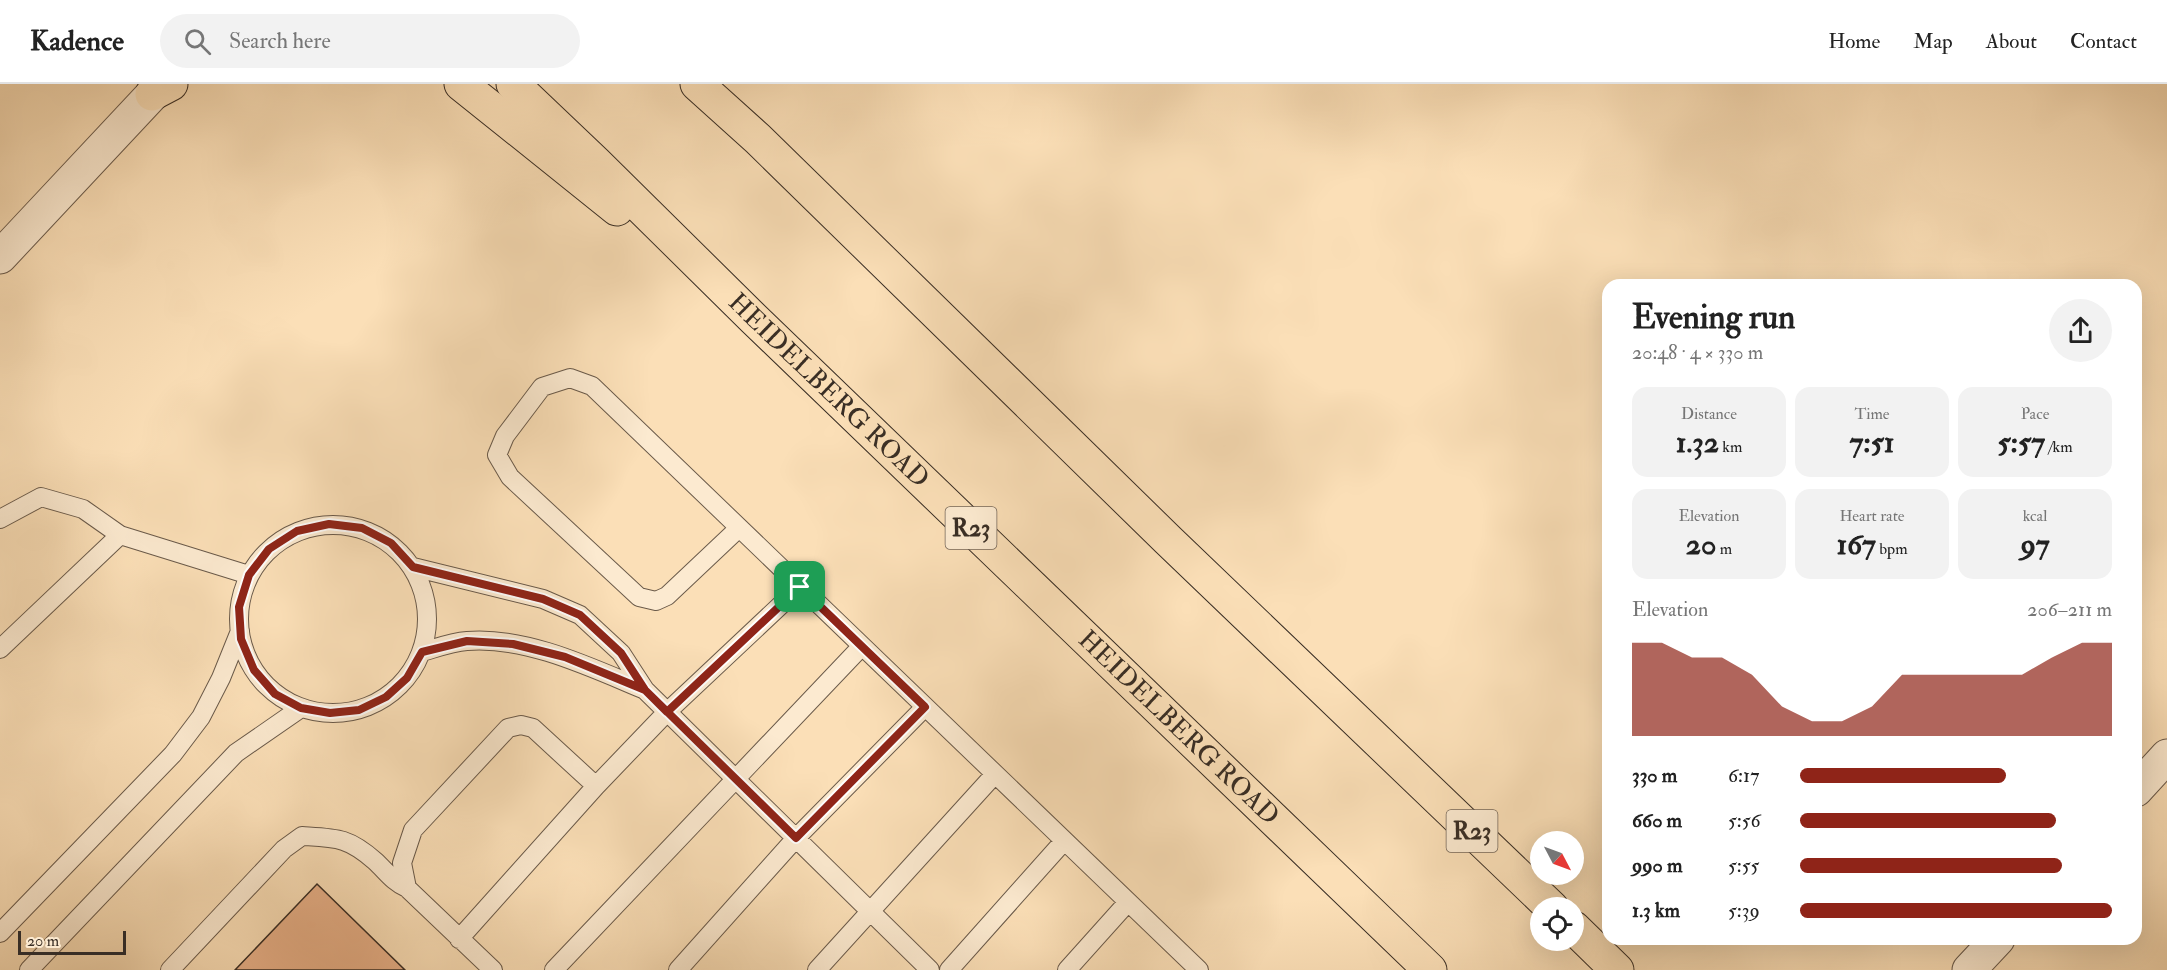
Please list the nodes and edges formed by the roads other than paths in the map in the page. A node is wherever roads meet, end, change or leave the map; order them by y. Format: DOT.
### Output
graph roads {
  1 [pos="461,84"];
  2 [pos="513,84"];
  3 [pos="697,84"];
  4 [pos="161,88"];
  5 [pos="0,257"];
  6 [pos="754,319"];
  7 [pos="0,519"];
  8 [pos="739,528"];
  9 [pos="120,535"];
  10 [pos="413,567"];
  11 [pos="249,575"];
  12 [pos="800,587"];
  13 [pos="240,631"];
  14 [pos="862,646"];
  15 [pos="0,649"];
  16 [pos="422,652"];
  17 [pos="645,690"];
  18 [pos="925,707"];
  19 [pos="301,708"];
  20 [pos="667,712"];
  21 [pos="2167,756"];
  22 [pos="995,774"];
  23 [pos="736,779"];
  24 [pos="2142,783"];
  25 [pos="596,786"];
  26 [pos="796,838"];
  27 [pos="1064,841"];
  28 [pos="406,888"];
  29 [pos="1541,897"];
  30 [pos="1128,902"];
  31 [pos="870,911"];
  32 [pos="0,933"];
  33 [pos="1584,938"];
  34 [pos="459,939"];
  35 [pos="1992,945"];
  36 [pos="29,970"];
  37 [pos="170,970"];
  38 [pos="493,970"];
  39 [pos="554,970"];
  40 [pos="678,970"];
  41 [pos="817,970"];
  42 [pos="930,970"];
  43 [pos="949,970"];
  44 [pos="1067,970"];
  45 [pos="1199,970"];
  46 [pos="1430,970"];
  47 [pos="1617,970"];
  48 [pos="1969,970"];
  1 -- 6 [label="main road"];
  2 -- 6 [label="main road, HEIDELBERG ROAD / R23"];
  3 -- 29 [label="main road, R23"];
  4 -- 5 [label="street"];
  6 -- 46 [label="main road, HEIDELBERG ROAD / R23"];
  7 -- 9 [label="lane"];
  8 -- 8 [label="lane"];
  8 -- 12 [label="lane"];
  9 -- 11 [label="lane"];
  9 -- 15 [label="lane"];
  10 -- 11 [label="lane"];
  10 -- 16 [label="lane"];
  10 -- 17 [label="lane"];
  11 -- 13 [label="lane"];
  12 -- 14 [label="lane"];
  12 -- 20 [label="lane"];
  13 -- 19 [label="lane"];
  13 -- 32 [label="lane"];
  14 -- 18 [label="lane"];
  14 -- 23 [label="lane"];
  16 -- 17 [label="lane"];
  16 -- 19 [label="lane"];
  17 -- 20 [label="lane"];
  18 -- 22 [label="lane"];
  18 -- 26 [label="lane"];
  19 -- 36 [label="lane"];
  20 -- 23 [label="lane"];
  20 -- 25 [label="lane"];
  21 -- 24 [label="street"];
  22 -- 27 [label="lane"];
  22 -- 31 [label="lane"];
  23 -- 26 [label="lane"];
  23 -- 39 [label="lane"];
  25 -- 28 [label="lane"];
  25 -- 34 [label="lane"];
  26 -- 31 [label="lane"];
  26 -- 40 [label="lane"];
  27 -- 30 [label="lane"];
  27 -- 43 [label="lane"];
  28 -- 34 [label="lane"];
  28 -- 37 [label="lane"];
  30 -- 44 [label="lane"];
  30 -- 45 [label="lane"];
  31 -- 41 [label="lane"];
  31 -- 42 [label="lane"];
  33 -- 47 [label="main road"];
  34 -- 38 [label="lane"];
  35 -- 48 [label="street"];
}
